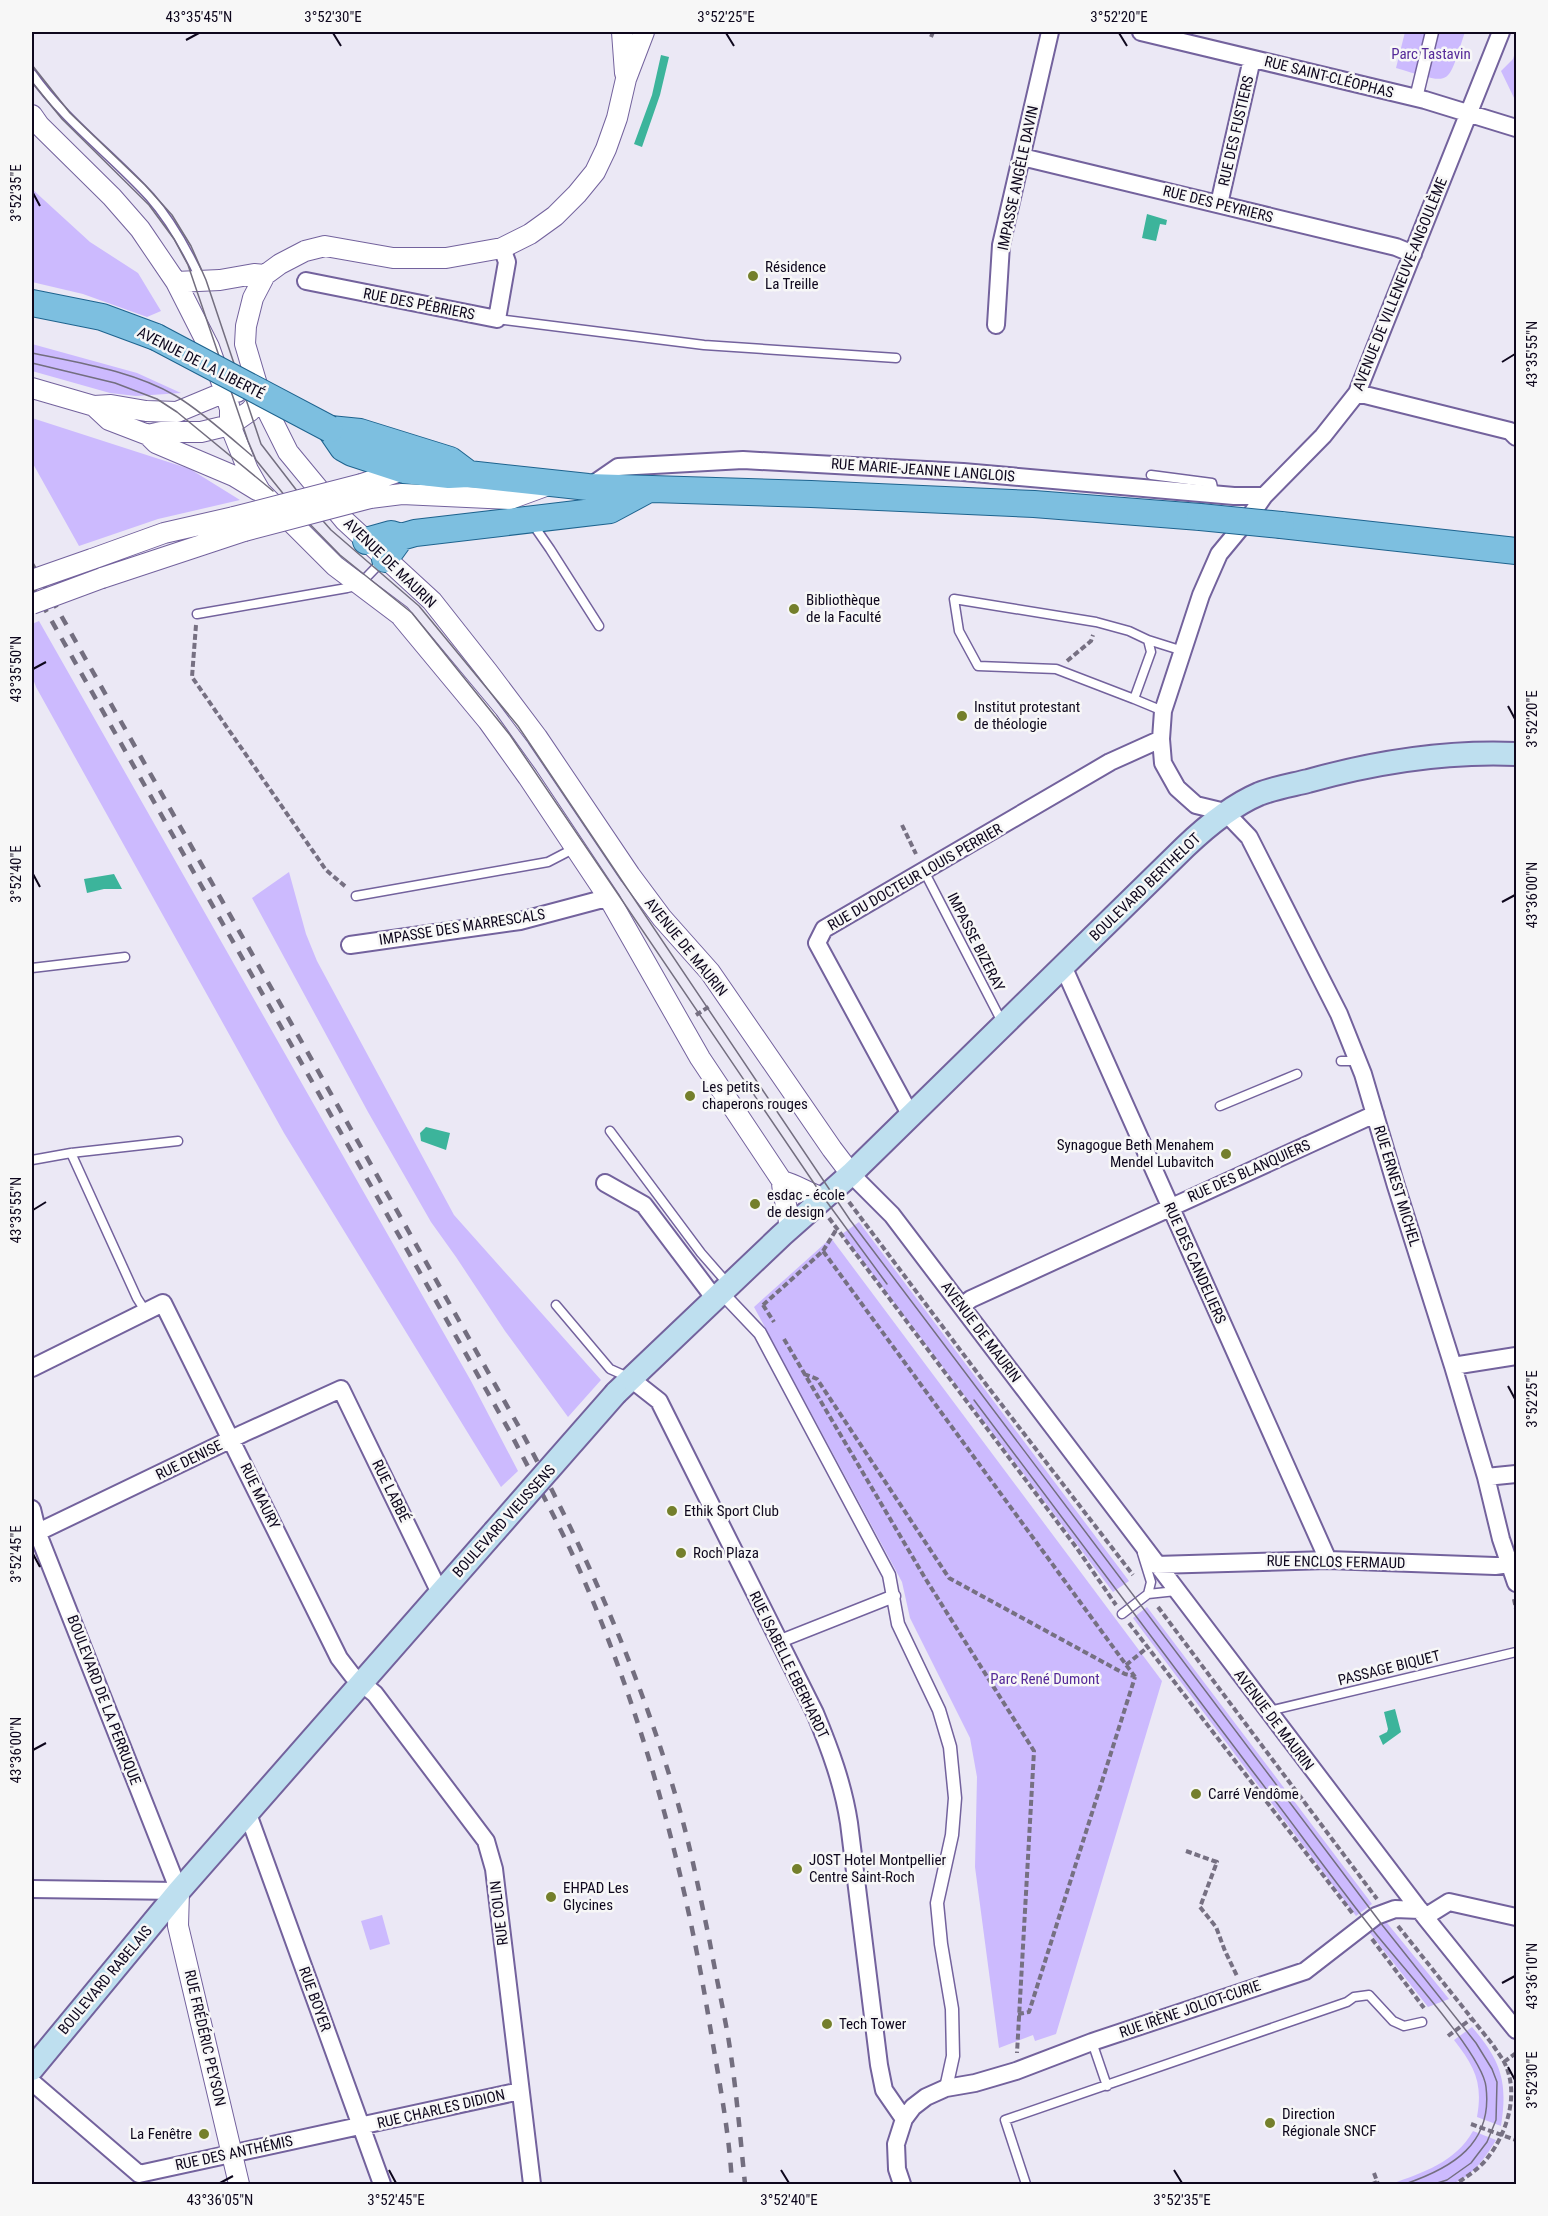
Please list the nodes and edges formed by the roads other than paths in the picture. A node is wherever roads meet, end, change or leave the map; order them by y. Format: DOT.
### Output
graph roads {
  1 [pos="622,32"];
  2 [pos="644,32"];
  3 [pos="1050,32"];
  4 [pos="1141,32"];
  5 [pos="1432,32"];
  6 [pos="1501,32"];
  7 [pos="1252,59"];
  8 [pos="32,74"];
  9 [pos="626,79"];
  10 [pos="1416,98"];
  11 [pos="1469,113"];
  12 [pos="32,115"];
  13 [pos="1516,128"];
  14 [pos="1022,158"];
  15 [pos="1219,204"];
  16 [pos="502,248"];
  17 [pos="1413,254"];
  18 [pos="265,275"];
  19 [pos="201,280"];
  20 [pos="306,281"];
  21 [pos="176,282"];
  22 [pos="32,303"];
  23 [pos="496,319"];
  24 [pos="996,325"];
  25 [pos="897,358"];
  26 [pos="32,388"];
  27 [pos="225,392"];
  28 [pos="1357,393"];
  29 [pos="261,398"];
  30 [pos="94,406"];
  31 [pos="230,426"];
  32 [pos="330,429"];
  33 [pos="148,435"];
  34 [pos="1516,437"];
  35 [pos="459,467"];
  36 [pos="404,470"];
  37 [pos="1151,475"];
  38 [pos="553,483"];
  39 [pos="588,487"];
  40 [pos="649,489"];
  41 [pos="260,491"];
  42 [pos="366,491"];
  43 [pos="1214,493"];
  44 [pos="1264,495"];
  45 [pos="529,519"];
  46 [pos="239,524"];
  47 [pos="401,537"];
  48 [pos="366,541"];
  49 [pos="1516,551"];
  50 [pos="385,559"];
  51 [pos="32,579"];
  52 [pos="359,585"];
  53 [pos="32,604"];
  54 [pos="197,614"];
  55 [pos="599,626"];
  56 [pos="1148,640"];
  57 [pos="1183,651"];
  58 [pos="1134,699"];
  59 [pos="1163,711"];
  60 [pos="1161,739"];
  61 [pos="1516,754"];
  62 [pos="1225,812"];
  63 [pos="576,848"];
  64 [pos="924,871"];
  65 [pos="356,896"];
  66 [pos="610,900"];
  67 [pos="350,945"];
  68 [pos="125,957"];
  69 [pos="1063,966"];
  70 [pos="32,968"];
  71 [pos="1004,1025"];
  72 [pos="1297,1074"];
  73 [pos="1220,1106"];
  74 [pos="1375,1114"];
  75 [pos="911,1116"];
  76 [pos="610,1131"];
  77 [pos="178,1141"];
  78 [pos="71,1153"];
  79 [pos="32,1160"];
  80 [pos="851,1174"];
  81 [pos="782,1181"];
  82 [pos="605,1184"];
  83 [pos="822,1200"];
  84 [pos="1170,1207"];
  85 [pos="789,1228"];
  86 [pos="722,1293"];
  87 [pos="556,1305"];
  88 [pos="962,1306"];
  89 [pos="146,1312"];
  90 [pos="1516,1356"];
  91 [pos="1453,1366"];
  92 [pos="32,1368"];
  93 [pos="624,1386"];
  94 [pos="342,1389"];
  95 [pos="232,1439"];
  96 [pos="1516,1474"];
  97 [pos="1486,1477"];
  98 [pos="32,1509"];
  99 [pos="35,1534"];
  100 [pos="1137,1539"];
  101 [pos="1328,1560"];
  102 [pos="1513,1563"];
  103 [pos="1156,1565"];
  104 [pos="1516,1584"];
  105 [pos="1176,1591"];
  106 [pos="440,1593"];
  107 [pos="1148,1594"];
  108 [pos="894,1596"];
  109 [pos="1122,1614"];
  110 [pos="778,1642"];
  111 [pos="1516,1652"];
  112 [pos="363,1683"];
  113 [pos="1269,1712"];
  114 [pos="248,1814"];
  115 [pos="32,1889"];
  116 [pos="179,1891"];
  117 [pos="1423,1914"];
  118 [pos="1516,1917"];
  119 [pos="1422,2022"];
  120 [pos="1516,2030"];
  121 [pos="1092,2043"];
  122 [pos="32,2069"];
  123 [pos="32,2082"];
  124 [pos="1107,2086"];
  125 [pos="946,2088"];
  126 [pos="520,2091"];
  127 [pos="904,2119"];
  128 [pos="361,2126"];
  129 [pos="232,2152"];
  130 [pos="138,2179"];
  131 [pos="239,2184"];
  132 [pos="382,2184"];
  133 [pos="532,2184"];
  134 [pos="902,2184"];
  135 [pos="1026,2184"];
  1 -- 9 [label="street"];
  2 -- 9 [label="street"];
  3 -- 14 [label="street, IMPASSE ANGÈLE DAVIN"];
  4 -- 7 [label="street, RUE SAINT-CLÉOPHAS"];
  5 -- 10 [label="street"];
  6 -- 11 [label="street, AVENUE DE VILLENEUVE-ANGOULÈME"];
  7 -- 10 [label="street, RUE SAINT-CLÉOPHAS"];
  7 -- 15 [label="street, RUE DES FUSTIERS"];
  8 -- 19 [label="lane"];
  9 -- 16 [label="street"];
  10 -- 11 [label="street, RUE SAINT-CLÉOPHAS"];
  11 -- 13 [label="street, RUE SAINT-CLÉOPHAS"];
  11 -- 17 [label="street, AVENUE DE VILLENEUVE-ANGOULÈME"];
  12 -- 21 [label="street, AVENUE DE MAURIN"];
  14 -- 15 [label="street, RUE DES PEYRIERS"];
  14 -- 24 [label="street, IMPASSE ANGÈLE DAVIN"];
  15 -- 17 [label="street, RUE DES PEYRIERS"];
  16 -- 18 [label="street"];
  16 -- 23 [label="street, RUE DES PÉBRIERS"];
  17 -- 28 [label="street, AVENUE DE VILLENEUVE-ANGOULÈME"];
  18 -- 19 [label="street"];
  18 -- 29 [label="street, AVENUE DE MAURIN"];
  19 -- 21 [label="street"];
  20 -- 23 [label="street, RUE DES PÉBRIERS"];
  21 -- 27 [label="street, AVENUE DE MAURIN"];
  22 -- 32 [label="main road, AVENUE DE LA LIBERTÉ, bridge"];
  23 -- 25 [label="lane"];
  26 -- 30 [label="street"];
  27 -- 29 [label="street"];
  27 -- 30 [label="street"];
  27 -- 31 [label="street, AVENUE DE MAURIN"];
  28 -- 34 [label="street"];
  28 -- 44 [label="street, AVENUE DE VILLENEUVE-ANGOULÈME"];
  29 -- 31 [label="street"];
  29 -- 48 [label="street, AVENUE DE MAURIN"];
  30 -- 33 [label="street"];
  31 -- 33 [label="street"];
  31 -- 41 [label="street, AVENUE DE MAURIN"];
  32 -- 35 [label="main road, AVENUE DE LA LIBERTÉ"];
  32 -- 36 [label="main road, AVENUE DE LA LIBERTÉ"];
  33 -- 41 [label="street"];
  35 -- 36 [label="main road, AVENUE DE LA LIBERTÉ"];
  35 -- 38 [label="main road, AVENUE DE LA LIBERTÉ"];
  36 -- 42 [label="street"];
  37 -- 43 [label="lane"];
  38 -- 39 [label="main road, AVENUE DE LA LIBERTÉ"];
  38 -- 42 [label="street"];
  39 -- 40 [label="main road, AVENUE DE LA LIBERTÉ"];
  39 -- 43 [label="street, RUE MARIE-JEANNE LANGLOIS"];
  40 -- 45 [label="main road"];
  40 -- 49 [label="main road, AVENUE DE LA LIBERTÉ, bridge"];
  41 -- 52 [label="street, AVENUE DE MAURIN"];
  42 -- 46 [label="street, bridge"];
  43 -- 44 [label="street, RUE MARIE-JEANNE LANGLOIS"];
  44 -- 57 [label="street, AVENUE DE VILLENEUVE-ANGOULÈME"];
  45 -- 47 [label="main road"];
  45 -- 55 [label="lane"];
  46 -- 51 [label="street, bridge"];
  46 -- 53 [label="street, bridge"];
  47 -- 48 [label="main road"];
  47 -- 50 [label="main road"];
  48 -- 50 [label="street, AVENUE DE MAURIN"];
  50 -- 52 [label="lane"];
  50 -- 80 [label="street, AVENUE DE MAURIN"];
  52 -- 54 [label="lane"];
  52 -- 63 [label="street, AVENUE DE MAURIN"];
  56 -- 57 [label="lane"];
  56 -- 58 [label="lane"];
  56 -- 58 [label="lane"];
  57 -- 59 [label="street, AVENUE DE VILLENEUVE-ANGOULÈME"];
  58 -- 59 [label="lane"];
  59 -- 60 [label="street, AVENUE DE VILLENEUVE-ANGOULÈME"];
  60 -- 62 [label="street, AVENUE DE VILLENEUVE-ANGOULÈME"];
  60 -- 64 [label="street, RUE DU DOCTEUR LOUIS PERRIER"];
  61 -- 62 [label="main road, BOULEVARD BERTHELOT"];
  62 -- 69 [label="main road, BOULEVARD BERTHELOT"];
  62 -- 74 [label="street, RUE ERNEST MICHEL"];
  63 -- 65 [label="lane"];
  63 -- 66 [label="street, AVENUE DE MAURIN"];
  64 -- 71 [label="lane, IMPASSE BIZERAY"];
  64 -- 75 [label="street, RUE DU DOCTEUR LOUIS PERRIER"];
  66 -- 67 [label="street, IMPASSE DES MARRESCALS"];
  66 -- 81 [label="street, AVENUE DE MAURIN"];
  68 -- 70 [label="lane"];
  69 -- 71 [label="main road, BOULEVARD BERTHELOT"];
  69 -- 84 [label="street, RUE DES CANDELIERS"];
  71 -- 75 [label="main road, BOULEVARD BERTHELOT"];
  72 -- 73 [label="lane"];
  74 -- 84 [label="street, RUE DES BLANQUIERS"];
  74 -- 91 [label="street, RUE ERNEST MICHEL"];
  75 -- 80 [label="main road, BOULEVARD BERTHELOT"];
  76 -- 86 [label="lane"];
  77 -- 78 [label="lane"];
  78 -- 79 [label="lane"];
  78 -- 89 [label="lane"];
  80 -- 83 [label="main road, BOULEVARD VIEUSSENS"];
  80 -- 88 [label="street, AVENUE DE MAURIN"];
  81 -- 83 [label="street"];
  81 -- 85 [label="street, AVENUE DE MAURIN"];
  82 -- 86 [label="street"];
  83 -- 85 [label="main road, BOULEVARD VIEUSSENS"];
  84 -- 88 [label="street, RUE DES BLANQUIERS"];
  84 -- 101 [label="street, RUE DES CANDELIERS"];
  85 -- 86 [label="main road, BOULEVARD VIEUSSENS"];
  86 -- 93 [label="main road, BOULEVARD VIEUSSENS"];
  86 -- 108 [label="street"];
  87 -- 93 [label="lane"];
  88 -- 100 [label="street, AVENUE DE MAURIN"];
  89 -- 92 [label="street"];
  89 -- 95 [label="street, RUE MAURY"];
  90 -- 91 [label="street"];
  91 -- 97 [label="street, RUE ERNEST MICHEL"];
  93 -- 106 [label="main road, BOULEVARD VIEUSSENS, bridge"];
  93 -- 110 [label="street, RUE ISABELLE EBERHARDT"];
  94 -- 95 [label="street, RUE DENISE"];
  94 -- 106 [label="street, RUE LABBÉ"];
  95 -- 99 [label="street, RUE DENISE"];
  95 -- 112 [label="street, RUE MAURY"];
  96 -- 97 [label="street"];
  97 -- 102 [label="street, RUE ERNEST MICHEL"];
  98 -- 99 [label="street, BOULEVARD DE LA PERRUQUE"];
  99 -- 116 [label="street, BOULEVARD DE LA PERRUQUE"];
  100 -- 103 [label="street, AVENUE DE MAURIN"];
  100 -- 107 [label="lane"];
  101 -- 102 [label="street, RUE ENCLOS FERMAUD"];
  101 -- 103 [label="street, RUE ENCLOS FERMAUD"];
  102 -- 104 [label="street, RUE ERNEST MICHEL"];
  103 -- 105 [label="street, AVENUE DE MAURIN"];
  105 -- 107 [label="lane"];
  105 -- 113 [label="street, AVENUE DE MAURIN"];
  106 -- 112 [label="main road, BOULEVARD VIEUSSENS"];
  107 -- 109 [label="lane"];
  108 -- 110 [label="street"];
  108 -- 125 [label="street"];
  110 -- 127 [label="street, RUE ISABELLE EBERHARDT"];
  111 -- 113 [label="lane, PASSAGE BIQUET"];
  112 -- 114 [label="main road, BOULEVARD VIEUSSENS"];
  112 -- 126 [label="street, RUE COLIN"];
  113 -- 117 [label="street, AVENUE DE MAURIN"];
  114 -- 116 [label="main road, BOULEVARD VIEUSSENS"];
  114 -- 128 [label="street, RUE BOYER"];
  115 -- 116 [label="street"];
  116 -- 122 [label="main road, BOULEVARD RABELAIS"];
  116 -- 129 [label="street, RUE FRÉDÉRIC PEYSON"];
  117 -- 118 [label="street"];
  117 -- 120 [label="street, AVENUE DE MAURIN"];
  117 -- 121 [label="street, RUE IRÈNE JOLIOT-CURIE"];
  119 -- 124 [label="lane"];
  121 -- 124 [label="lane"];
  121 -- 125 [label="street, RUE IRÈNE JOLIOT-CURIE"];
  123 -- 130 [label="street, RUE DES ANTHÉMIS"];
  124 -- 135 [label="lane"];
  125 -- 127 [label="street"];
  126 -- 128 [label="street, RUE CHARLES DIDION"];
  126 -- 133 [label="street, RUE COLIN"];
  127 -- 134 [label="street"];
  128 -- 129 [label="street, RUE DES ANTHÉMIS"];
  128 -- 132 [label="street, RUE BOYER"];
  129 -- 130 [label="street, RUE DES ANTHÉMIS"];
  129 -- 131 [label="street, RUE FRÉDÉRIC PEYSON"];
}
